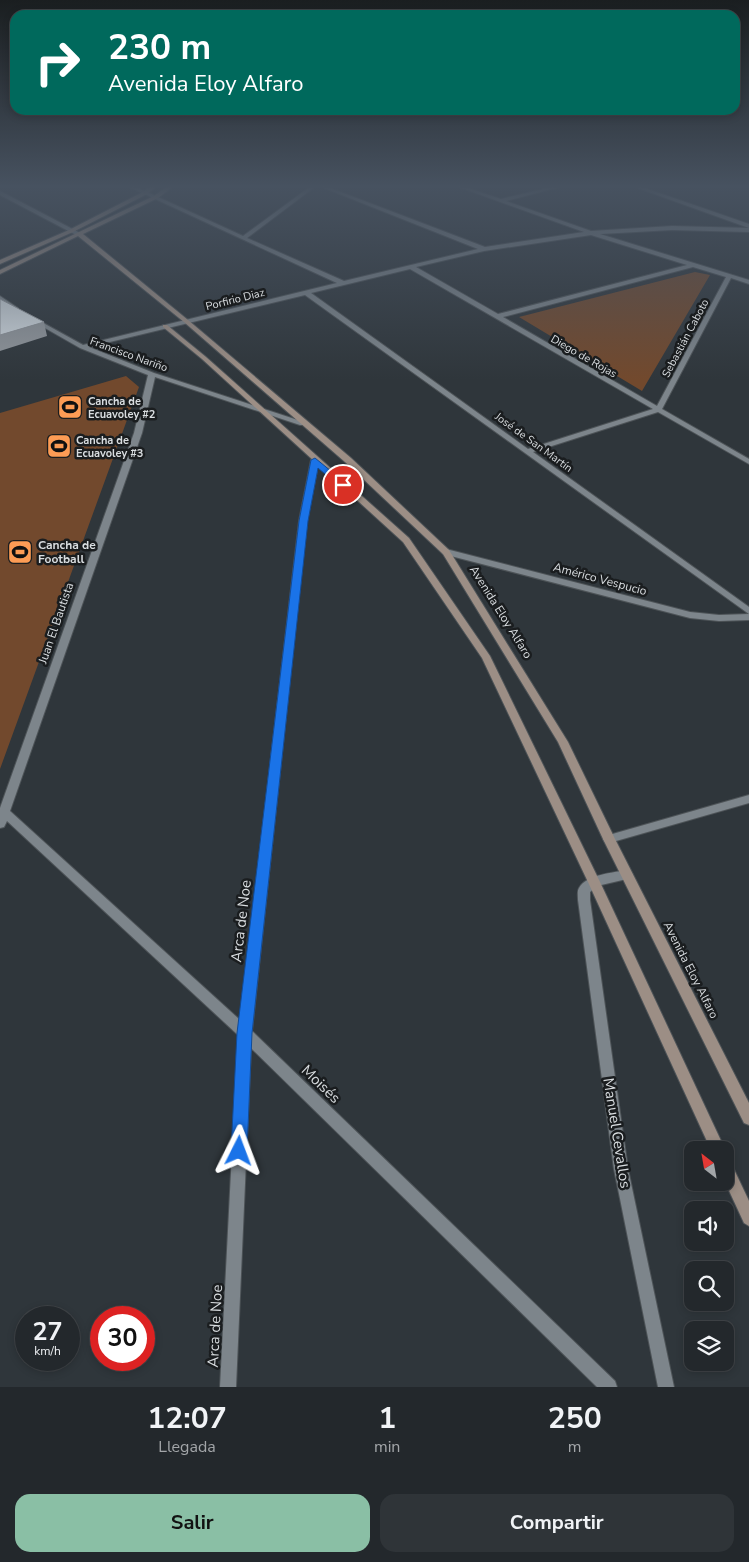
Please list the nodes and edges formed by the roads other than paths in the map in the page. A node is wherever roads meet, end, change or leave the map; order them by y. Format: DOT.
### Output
graph roads {
  1 [pos="26,251"];
  2 [pos="46,251"];
  3 [pos="99,251"];
  4 [pos="271,251"];
  5 [pos="476,251"];
  6 [pos="648,251"];
  7 [pos="0,262"];
  8 [pos="694,265"];
  9 [pos="410,266"];
  10 [pos="0,272"];
  11 [pos="730,276"];
  12 [pos="749,282"];
  13 [pos="342,283"];
  14 [pos="305,292"];
  15 [pos="0,298"];
  16 [pos="496,316"];
  17 [pos="186,321"];
  18 [pos="165,326"];
  19 [pos="82,347"];
  20 [pos="152,374"];
  21 [pos="259,409"];
  22 [pos="658,410"];
  23 [pos="303,423"];
  24 [pos="528,451"];
  25 [pos="315,460"];
  26 [pos="749,462"];
  27 [pos="446,552"];
  28 [pos="749,612"];
  29 [pos="749,617"];
  30 [pos="749,799"];
  31 [pos="1,816"];
  32 [pos="609,839"];
  33 [pos="627,875"];
  34 [pos="594,882"];
  35 [pos="245,1033"];
  36 [pos="749,1118"];
  37 [pos="714,1141"];
  38 [pos="734,1186"];
  39 [pos="749,1218"];
  40 [pos="228,1387"];
  41 [pos="609,1387"];
  42 [pos="666,1387"];
  1 -- 7 [label="street"];
  2 -- 10 [label="street"];
  3 -- 17 [label="street, Avenida Eloy Alfaro"];
  4 -- 13 [label="street"];
  5 -- 9 [label="street, Porfirio Diaz"];
  6 -- 8 [label="street"];
  8 -- 11 [label="street"];
  8 -- 16 [label="street"];
  9 -- 13 [label="street, Porfirio Diaz"];
  9 -- 16 [label="street, Diego de Rojas"];
  11 -- 12 [label="street"];
  11 -- 22 [label="street, Sebastián Caboto"];
  13 -- 14 [label="street, Porfirio Diaz"];
  14 -- 17 [label="street, Porfirio Diaz"];
  14 -- 24 [label="street, José de San Martín"];
  15 -- 19 [label="street, Francisco Nariño"];
  16 -- 22 [label="street, Diego de Rojas"];
  17 -- 18 [label="street, Porfirio Diaz"];
  17 -- 23 [label="street, Avenida Eloy Alfaro"];
  18 -- 19 [label="street, Porfirio Diaz"];
  18 -- 21 [label="street"];
  19 -- 20 [label="street, Francisco Nariño"];
  20 -- 21 [label="street, Francisco Nariño"];
  20 -- 31 [label="street, Juan El Bautista"];
  21 -- 23 [label="street, Francisco Nariño"];
  21 -- 25 [label="street"];
  22 -- 24 [label="street"];
  22 -- 26 [label="street, Diego de Rojas"];
  23 -- 27 [label="street, Avenida Eloy Alfaro"];
  24 -- 28 [label="street, José de San Martín"];
  25 -- 34 [label="street"];
  25 -- 35 [label="street, Arca de Noe"];
  27 -- 29 [label="street, Américo Vespucio"];
  27 -- 32 [label="street, Avenida Eloy Alfaro"];
  30 -- 32 [label="street"];
  31 -- 35 [label="street, Moisés"];
  32 -- 33 [label="street, Avenida Eloy Alfaro"];
  33 -- 34 [label="street"];
  33 -- 36 [label="street, Avenida Eloy Alfaro"];
  34 -- 37 [label="street"];
  34 -- 42 [label="street, Manuel Cevallos"];
  35 -- 40 [label="street, Arca de Noe"];
  35 -- 41 [label="street, Moisés"];
  38 -- 39 [label="street"];
}
